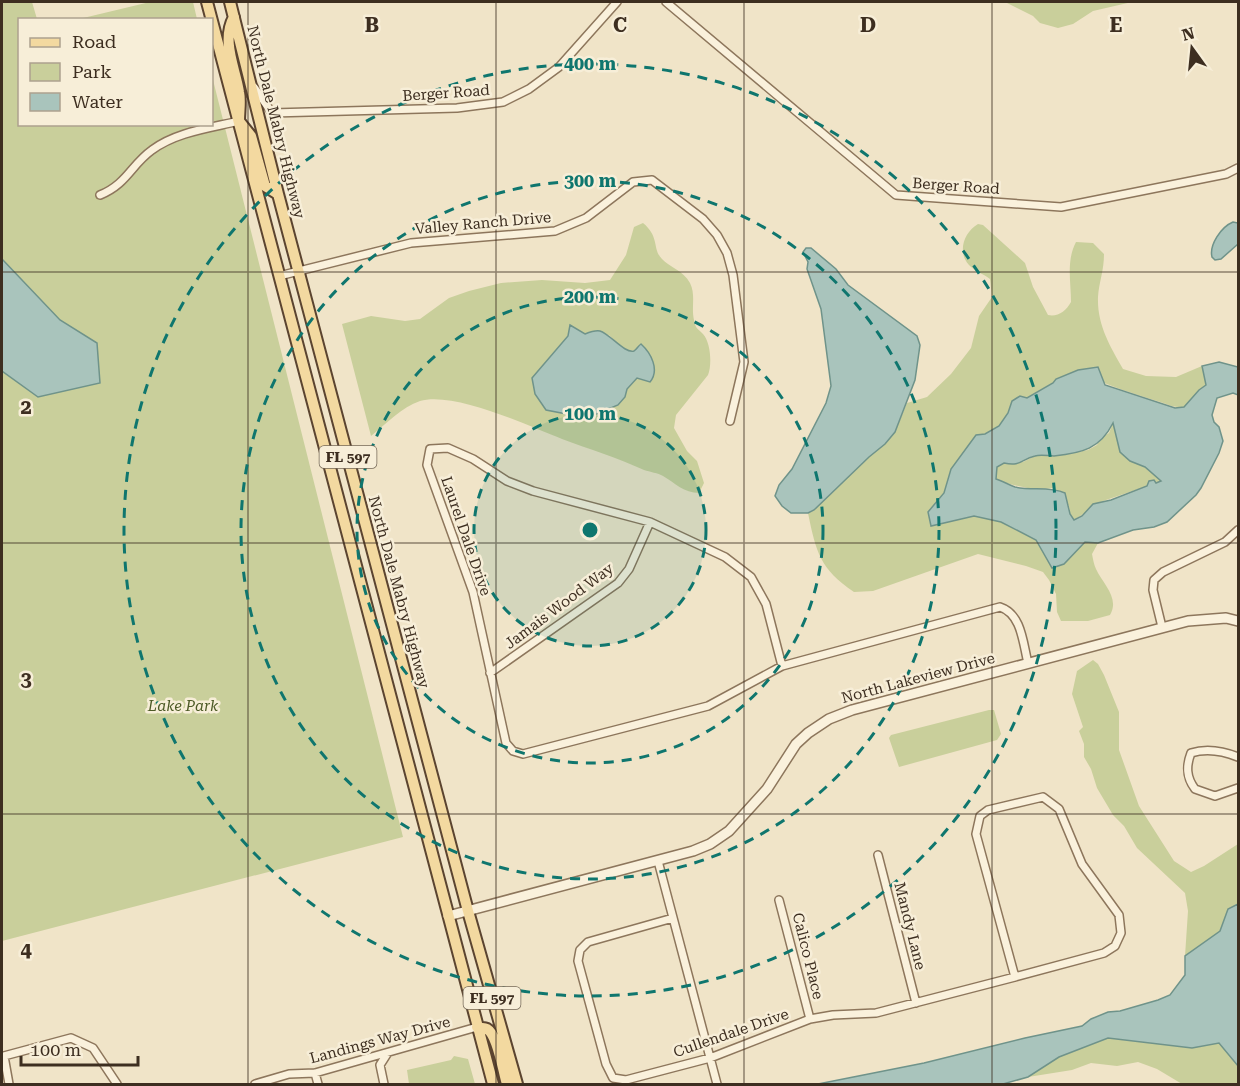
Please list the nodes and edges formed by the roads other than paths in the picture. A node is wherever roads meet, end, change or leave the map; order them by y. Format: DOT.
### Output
graph roads {
  1 [pos="207,2"];
  2 [pos="230,2"];
  3 [pos="617,2"];
  4 [pos="666,2"];
  5 [pos="234,16"];
  6 [pos="211,18"];
  7 [pos="213,25"];
  8 [pos="252,85"];
  9 [pos="238,121"];
  10 [pos="1239,168"];
  11 [pos="278,194"];
  12 [pos="100,195"];
  13 [pos="299,271"];
  14 [pos="279,276"];
  15 [pos="730,421"];
  16 [pos="650,522"];
  17 [pos="1239,530"];
  18 [pos="1239,621"];
  19 [pos="1162,627"];
  20 [pos="1028,663"];
  21 [pos="782,666"];
  22 [pos="490,673"];
  23 [pos="1239,756"];
  24 [pos="1239,788"];
  25 [pos="878,855"];
  26 [pos="658,861"];
  27 [pos="779,900"];
  28 [pos="468,911"];
  29 [pos="448,916"];
  30 [pos="673,918"];
  31 [pos="1015,977"];
  32 [pos="916,1003"];
  33 [pos="810,1019"];
  34 [pos="477,1027"];
  35 [pos="387,1054"];
  36 [pos="710,1058"];
  37 [pos="315,1073"];
  38 [pos="9,1084"];
  39 [pos="117,1084"];
  40 [pos="255,1084"];
  41 [pos="318,1084"];
  42 [pos="384,1084"];
  43 [pos="494,1084"];
  44 [pos="507,1084"];
  45 [pos="517,1084"];
  46 [pos="717,1084"];
  1 -- 6 [label="main road, FL 597"];
  2 -- 5 [label="main road, North Dale Mabry Highway / FL 597"];
  3 -- 8 [label="street, Berger Road"];
  4 -- 10 [label="street, Berger Road"];
  5 -- 8 [label="main road, North Dale Mabry Highway / FL 597"];
  5 -- 9 [label="main road"];
  7 -- 9 [label="main road, FL 597"];
  8 -- 11 [label="main road, North Dale Mabry Highway / FL 597"];
  9 -- 11 [label="main road"];
  9 -- 12 [label="street"];
  9 -- 14 [label="main road, FL 597"];
  11 -- 13 [label="main road, North Dale Mabry Highway / FL 597"];
  13 -- 14 [label="street, Valley Ranch Drive"];
  13 -- 15 [label="street, Valley Ranch Drive"];
  13 -- 28 [label="main road, North Dale Mabry Highway / FL 597"];
  14 -- 29 [label="main road, FL 597"];
  16 -- 21 [label="street, Laurel Dale Drive"];
  16 -- 22 [label="street, Jamais Wood Way"];
  16 -- 22 [label="street, Laurel Dale Drive"];
  17 -- 19 [label="street"];
  18 -- 19 [label="street, North Lakeview Drive"];
  19 -- 20 [label="street, North Lakeview Drive"];
  20 -- 21 [label="street, Laurel Dale Drive"];
  20 -- 26 [label="street, North Lakeview Drive"];
  21 -- 22 [label="street, Laurel Dale Drive"];
  23 -- 24 [label="street"];
  25 -- 32 [label="street, Mandy Lane"];
  26 -- 28 [label="street, North Lakeview Drive"];
  26 -- 30 [label="street"];
  27 -- 33 [label="street, Calico Place"];
  28 -- 29 [label="street, North Lakeview Drive"];
  28 -- 45 [label="main road, North Dale Mabry Highway / FL 597"];
  29 -- 34 [label="main road, FL 597"];
  30 -- 36 [label="street"];
  30 -- 36 [label="street, Cullendale Drive"];
  31 -- 31 [label="street, Cullendale Drive"];
  31 -- 32 [label="street, Cullendale Drive"];
  32 -- 33 [label="street, Cullendale Drive"];
  33 -- 36 [label="street, Cullendale Drive"];
  34 -- 35 [label="street, Landings Way Drive"];
  34 -- 43 [label="main road, FL 597"];
  34 -- 44 [label="main road"];
  35 -- 37 [label="street, Landings Way Drive"];
  35 -- 42 [label="street"];
  36 -- 46 [label="street"];
  37 -- 40 [label="street, Landings Way Drive"];
  37 -- 41 [label="street"];
  38 -- 39 [label="street"];
}
